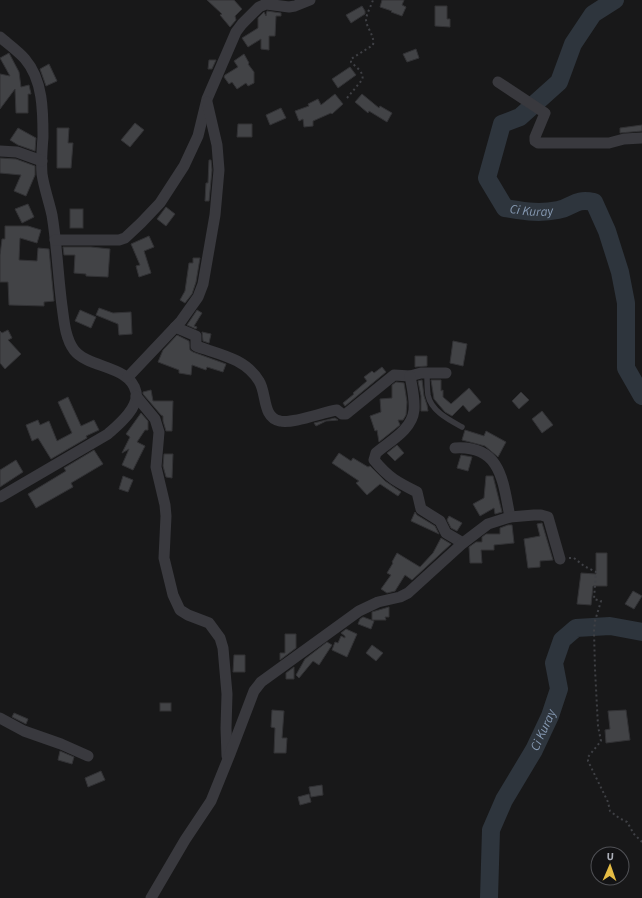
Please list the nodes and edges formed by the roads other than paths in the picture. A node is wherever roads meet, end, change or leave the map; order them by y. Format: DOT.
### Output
graph roads {
  1 [pos="310,0"];
  2 [pos="261,2"];
  3 [pos="0,37"];
  4 [pos="498,82"];
  5 [pos="207,99"];
  6 [pos="642,138"];
  7 [pos="0,151"];
  8 [pos="42,161"];
  9 [pos="55,240"];
  10 [pos="175,327"];
  11 [pos="427,373"];
  12 [pos="446,374"];
  13 [pos="410,376"];
  14 [pos="128,377"];
  15 [pos="136,396"];
  16 [pos="462,427"];
  17 [pos="455,448"];
  18 [pos="0,497"];
  19 [pos="510,517"];
  20 [pos="463,543"];
  21 [pos="560,559"];
  22 [pos="0,718"];
  23 [pos="88,756"];
  24 [pos="228,761"];
  25 [pos="151,898"];
  1 -- 2 [label="street"];
  2 -- 5 [label="street"];
  3 -- 8 [label="street"];
  4 -- 6 [label="street"];
  5 -- 9 [label="street"];
  5 -- 10 [label="street"];
  7 -- 8 [label="street"];
  8 -- 9 [label="street"];
  9 -- 14 [label="street"];
  10 -- 13 [label="street"];
  10 -- 14 [label="street"];
  11 -- 12 [label="street"];
  11 -- 13 [label="street"];
  11 -- 16 [label="lane"];
  13 -- 20 [label="street"];
  14 -- 15 [label="street"];
  15 -- 18 [label="street"];
  15 -- 24 [label="street"];
  17 -- 19 [label="street"];
  19 -- 20 [label="street"];
  19 -- 21 [label="street"];
  20 -- 24 [label="street"];
  22 -- 23 [label="street"];
  24 -- 25 [label="street"];
}
